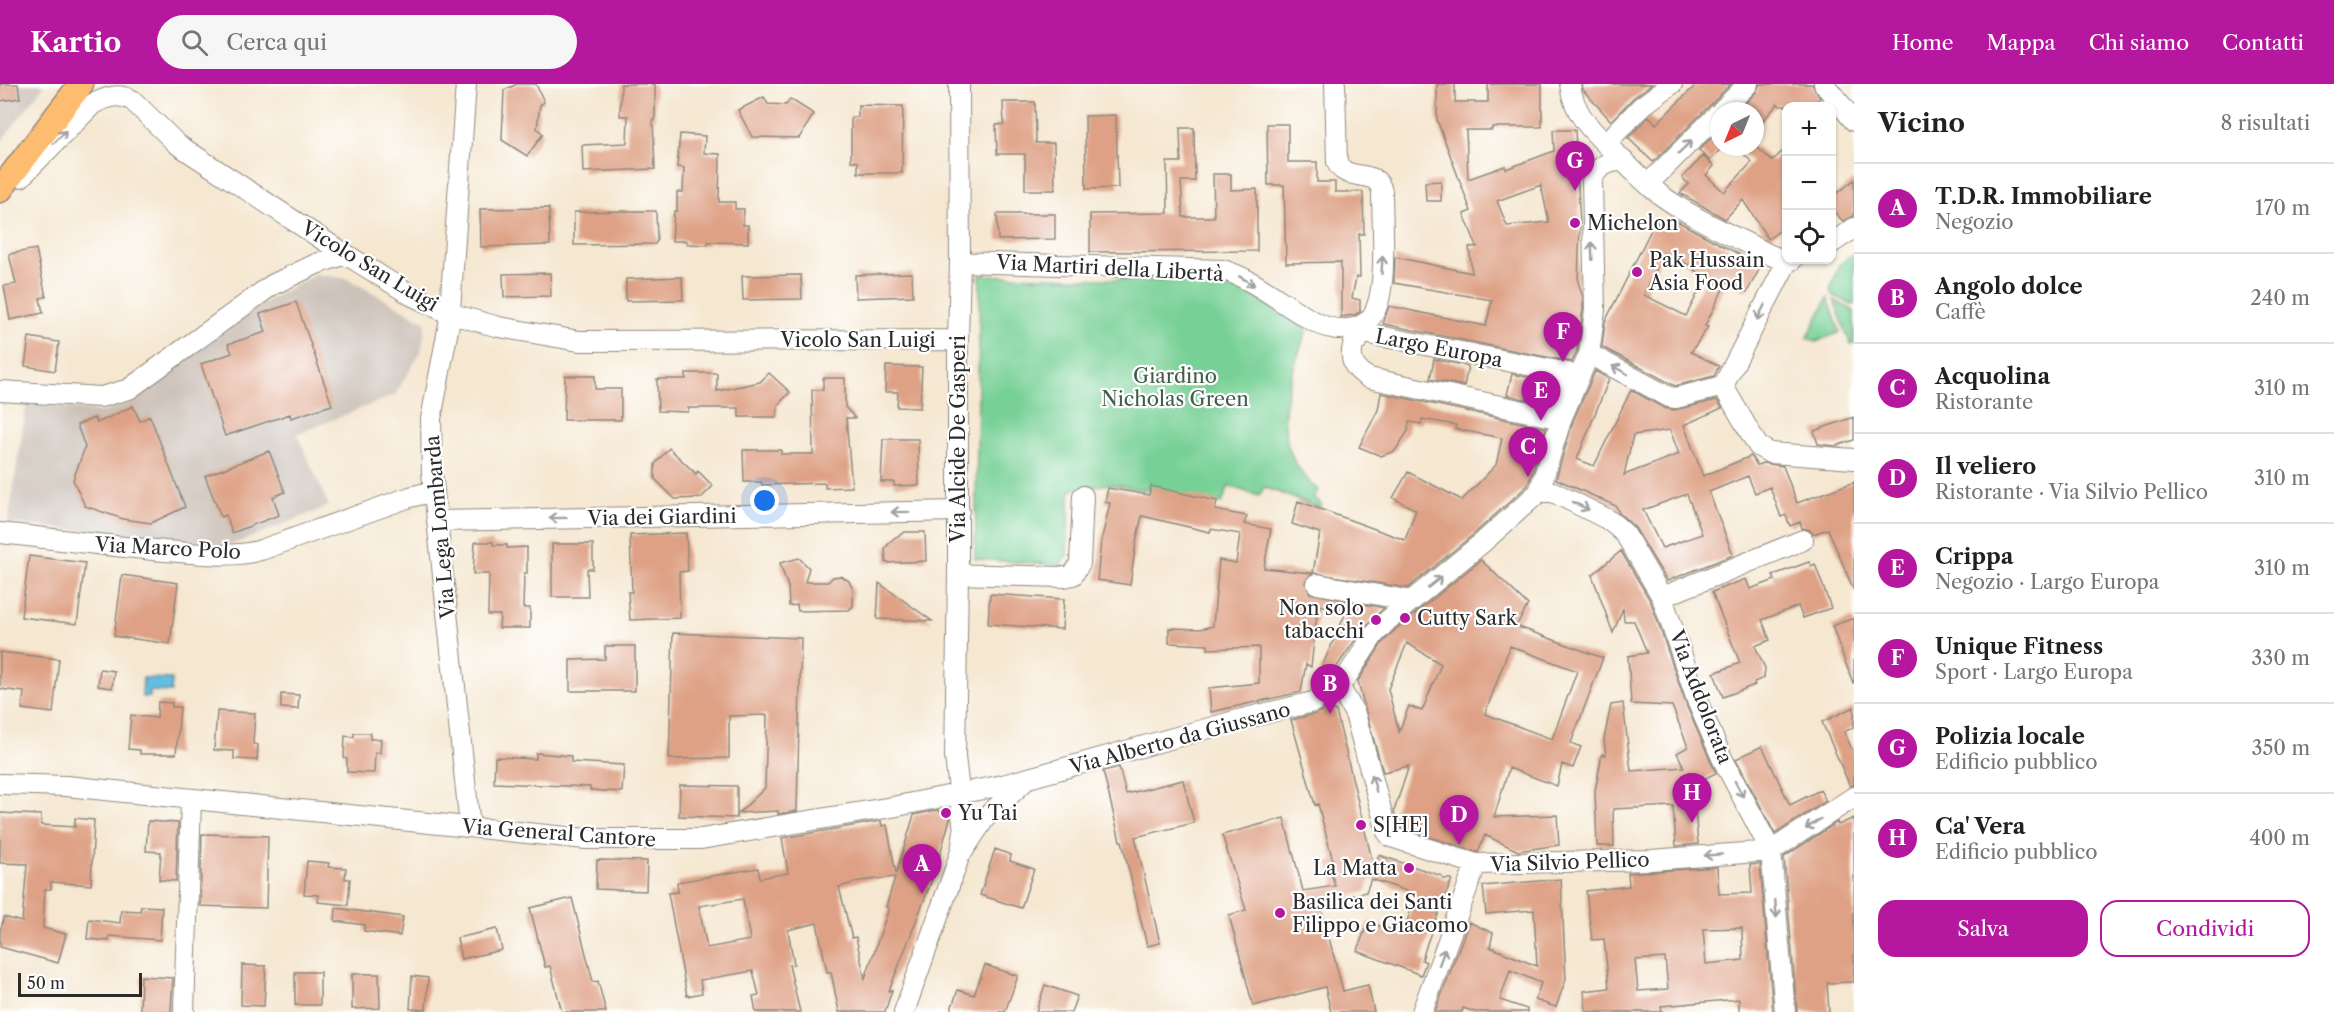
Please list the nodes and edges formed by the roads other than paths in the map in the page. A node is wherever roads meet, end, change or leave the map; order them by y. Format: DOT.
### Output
graph roads {
  1 [pos="466,84"];
  2 [pos="959,84"];
  3 [pos="1335,84"];
  4 [pos="1672,84"];
  5 [pos="1748,84"];
  6 [pos="1824,84"];
  7 [pos="1570,85"];
  8 [pos="76,87"];
  9 [pos="1730,102"];
  10 [pos="1853,117"];
  11 [pos="1710,122"];
  12 [pos="1607,141"];
  13 [pos="1624,161"];
  14 [pos="1594,173"];
  15 [pos="1651,181"];
  16 [pos="1,189"];
  17 [pos="1673,204"];
  18 [pos="1854,228"];
  19 [pos="1836,240"];
  20 [pos="346,254"];
  21 [pos="1782,258"];
  22 [pos="960,262"];
  23 [pos="1786,264"];
  24 [pos="448,313"];
  25 [pos="958,340"];
  26 [pos="1589,354"];
  27 [pos="1723,386"];
  28 [pos="0,391"];
  29 [pos="1552,417"];
  30 [pos="1854,459"];
  31 [pos="434,491"];
  32 [pos="1539,492"];
  33 [pos="1083,496"];
  34 [pos="959,511"];
  35 [pos="437,521"];
  36 [pos="0,533"];
  37 [pos="1803,540"];
  38 [pos="958,574"];
  39 [pos="1317,584"];
  40 [pos="1662,597"];
  41 [pos="1412,601"];
  42 [pos="1339,686"];
  43 [pos="1028,779"];
  44 [pos="0,784"];
  45 [pos="961,793"];
  46 [pos="1854,796"];
  47 [pos="191,800"];
  48 [pos="470,827"];
  49 [pos="1772,851"];
  50 [pos="958,859"];
  51 [pos="1476,864"];
  52 [pos="184,1012"];
  53 [pos="904,1012"];
  54 [pos="1422,1012"];
  55 [pos="1785,1012"];
  1 -- 24 [label="street, Via Lega Lombarda"];
  2 -- 22 [label="street, Via Alcide De Gasperi"];
  22 -- 3 [label="street, Via Martiri della Libertà, one-way"];
  4 -- 12 [label="street"];
  5 -- 9 [label="street"];
  6 -- 10 [label="street"];
  7 -- 12 [label="street"];
  8 -- 16 [label="main road"];
  15 -- 11 [label="street, one-way"];
  12 -- 13 [label="street"];
  12 -- 14 [label="street"];
  12 -- 15 [label="street"];
  13 -- 14 [label="street"];
  13 -- 17 [label="street"];
  26 -- 14 [label="street, one-way"];
  15 -- 17 [label="street"];
  16 -- 20 [label="street, Vicolo San Luigi, one-way"];
  17 -- 21 [label="street"];
  18 -- 19 [label="street"];
  20 -- 24 [label="street, Vicolo San Luigi"];
  20 -- 28 [label="street"];
  22 -- 25 [label="street, Via Alcide De Gasperi"];
  23 -- 27 [label="street, one-way"];
  24 -- 25 [label="street, Vicolo San Luigi"];
  24 -- 31 [label="street, Via Lega Lombarda"];
  25 -- 34 [label="street, Via Alcide De Gasperi"];
  27 -- 26 [label="street, one-way"];
  26 -- 32 [label="street"];
  27 -- 30 [label="street"];
  29 -- 29 [label="street, Largo Europa"];
  31 -- 35 [label="street, Via Lega Lombarda"];
  31 -- 36 [label="street, Via Marco Polo"];
  32 -- 40 [label="street, Via Addolorata, one-way"];
  41 -- 32 [label="street, Via Alberto da Giussano, one-way"];
  33 -- 38 [label="street"];
  34 -- 35 [label="street, Via dei Giardini, one-way"];
  34 -- 38 [label="street, Via Alcide De Gasperi"];
  35 -- 48 [label="street, Via Lega Lombarda"];
  37 -- 40 [label="street"];
  38 -- 45 [label="street, Via Alcide De Gasperi"];
  39 -- 41 [label="street"];
  40 -- 49 [label="street, Via Addolorata, one-way"];
  41 -- 42 [label="street, Via Alberto da Giussano"];
  42 -- 43 [label="street, Via Alberto da Giussano"];
  51 -- 42 [label="street, Via Silvio Pellico, one-way"];
  43 -- 45 [label="street, Via Alberto da Giussano"];
  43 -- 50 [label="street, Via Alberto da Giussano"];
  44 -- 47 [label="street, Via General Cantore"];
  45 -- 48 [label="street, Via General Cantore"];
  45 -- 50 [label="street, Via Alberto da Giussano"];
  46 -- 49 [label="street, one-way"];
  47 -- 48 [label="street, Via General Cantore"];
  47 -- 52 [label="street"];
  49 -- 51 [label="street, Via Silvio Pellico, one-way"];
  49 -- 55 [label="street, one-way"];
  50 -- 53 [label="street, Via Alberto da Giussano"];
  54 -- 51 [label="street, one-way"];
}
